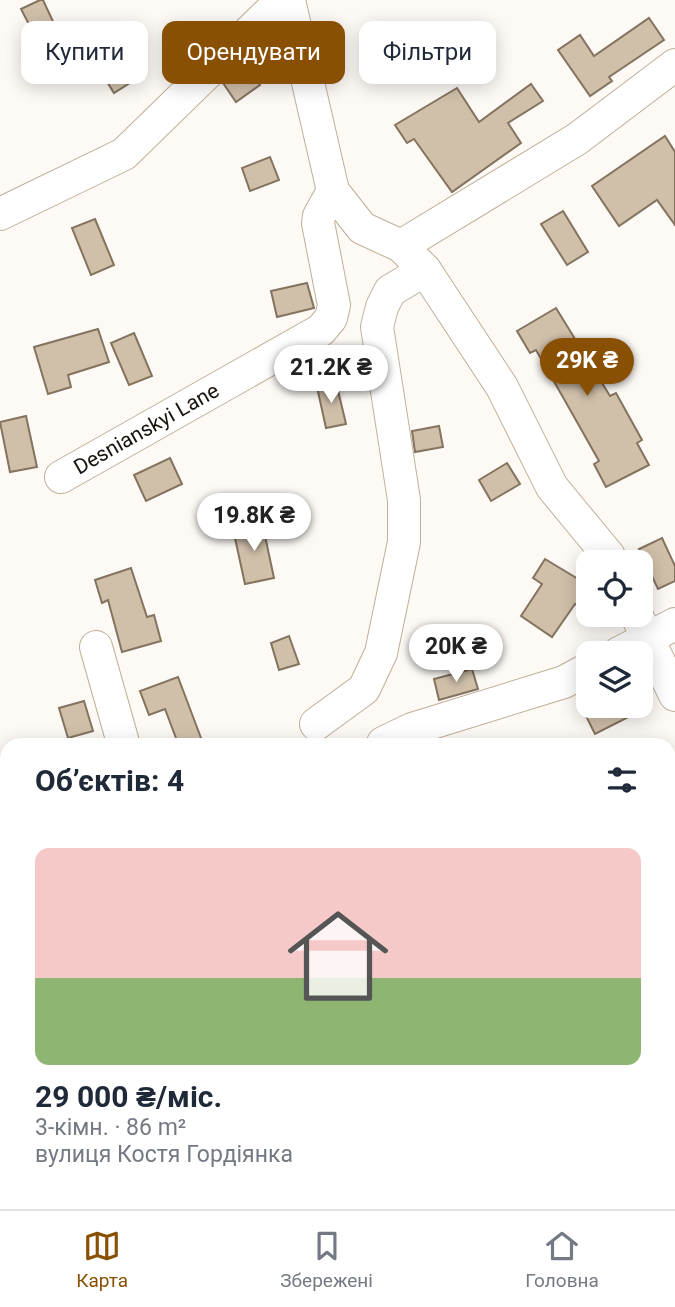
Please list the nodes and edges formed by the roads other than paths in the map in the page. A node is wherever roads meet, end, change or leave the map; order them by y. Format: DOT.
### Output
graph roads {
  1 [pos="282,0"];
  2 [pos="289,0"];
  3 [pos="675,65"];
  4 [pos="333,191"];
  5 [pos="0,214"];
  6 [pos="401,246"];
  7 [pos="425,270"];
  8 [pos="61,477"];
  9 [pos="604,550"];
  10 [pos="653,626"];
  11 [pos="652,627"];
  12 [pos="634,641"];
  13 [pos="96,647"];
  14 [pos="576,676"];
  15 [pos="675,695"];
  16 [pos="316,724"];
  17 [pos="122,738"];
  18 [pos="393,738"];
  1 -- 5 [label="street"];
  2 -- 4 [label="street"];
  3 -- 6 [label="street"];
  4 -- 6 [label="street"];
  4 -- 8 [label="street, Desnianskyi Lane"];
  6 -- 7 [label="street"];
  7 -- 9 [label="street"];
  7 -- 16 [label="street"];
  10 -- 15 [label="street"];
  11 -- 12 [label="street"];
  13 -- 17 [label="street"];
  14 -- 18 [label="street"];
}
